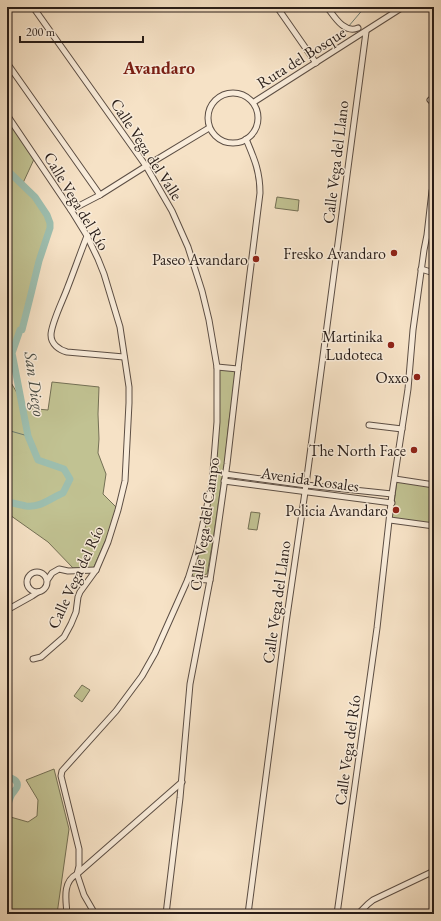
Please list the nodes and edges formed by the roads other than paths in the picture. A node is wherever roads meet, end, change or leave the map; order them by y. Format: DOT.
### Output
graph roads {
  1 [pos="33,7"];
  2 [pos="277,7"];
  3 [pos="327,7"];
  4 [pos="403,7"];
  5 [pos="358,28"];
  6 [pos="366,32"];
  7 [pos="7,63"];
  8 [pos="316,63"];
  9 [pos="254,102"];
  10 [pos="7,115"];
  11 [pos="210,128"];
  12 [pos="246,139"];
  13 [pos="146,166"];
  14 [pos="434,183"];
  15 [pos="100,195"];
  16 [pos="71,210"];
  17 [pos="86,236"];
  18 [pos="421,269"];
  19 [pos="434,273"];
  20 [pos="124,357"];
  21 [pos="217,367"];
  22 [pos="238,369"];
  23 [pos="369,425"];
  24 [pos="402,429"];
  25 [pos="225,474"];
  26 [pos="395,479"];
  27 [pos="224,481"];
  28 [pos="306,485"];
  29 [pos="434,485"];
  30 [pos="305,492"];
  31 [pos="392,494"];
  32 [pos="392,503"];
  33 [pos="390,520"];
  34 [pos="434,526"];
  35 [pos="96,570"];
  36 [pos="48,579"];
  37 [pos="188,579"];
  38 [pos="210,580"];
  39 [pos="38,592"];
  40 [pos="7,610"];
  41 [pos="33,659"];
  42 [pos="182,782"];
  43 [pos="434,871"];
  44 [pos="77,874"];
  45 [pos="67,914"];
  46 [pos="95,914"];
  47 [pos="166,914"];
  48 [pos="248,914"];
  49 [pos="337,914"];
  50 [pos="358,914"];
  1 -- 13 [label="street, Calle Vega del Valle"];
  2 -- 8 [label="street"];
  3 -- 5 [label="street"];
  4 -- 6 [label="street, Ruta del Bosque"];
  6 -- 8 [label="street, Ruta del Bosque"];
  6 -- 28 [label="street, Calle Vega del Llano"];
  7 -- 15 [label="street"];
  8 -- 9 [label="street, Ruta del Bosque"];
  9 -- 11 [label="street"];
  9 -- 12 [label="street"];
  10 -- 16 [label="street, Calle Vega del Río"];
  11 -- 12 [label="street"];
  11 -- 13 [label="street"];
  12 -- 22 [label="street, Calle Vega del Campo"];
  13 -- 15 [label="street"];
  13 -- 21 [label="street, Calle Vega del Valle"];
  14 -- 18 [label="street, Calle Vega del Río"];
  15 -- 16 [label="street"];
  16 -- 17 [label="street, Calle Vega del Río"];
  17 -- 20 [label="street, Calle Vega del Río"];
  17 -- 20 [label="street"];
  18 -- 19 [label="street"];
  18 -- 24 [label="street, Calle Vega del Río"];
  20 -- 35 [label="street, Calle Vega del Río"];
  21 -- 22 [label="street"];
  21 -- 37 [label="street, Calle Vega del Campo"];
  22 -- 25 [label="street, Calle Vega del Campo"];
  23 -- 24 [label="street"];
  24 -- 26 [label="street, Calle Vega del Río"];
  25 -- 27 [label="street, Calle Vega del Campo"];
  25 -- 28 [label="street, Avenida Rosales"];
  26 -- 29 [label="street"];
  26 -- 31 [label="street, Calle Vega del Río"];
  27 -- 30 [label="street, Avenida Rosales"];
  27 -- 38 [label="street, Calle Vega del Campo"];
  28 -- 30 [label="street, Calle Vega del Llano"];
  28 -- 31 [label="street, Avenida Rosales"];
  30 -- 32 [label="street, Avenida Rosales"];
  30 -- 48 [label="street, Calle Vega del Llano"];
  31 -- 32 [label="street, Calle Vega del Río"];
  32 -- 33 [label="street, Calle Vega del Río"];
  33 -- 34 [label="street"];
  33 -- 49 [label="street, Calle Vega del Río"];
  35 -- 36 [label="street"];
  35 -- 41 [label="street, Calle Vega del Río"];
  36 -- 39 [label="street"];
  36 -- 39 [label="street"];
  37 -- 38 [label="street"];
  37 -- 44 [label="street"];
  38 -- 42 [label="street, Calle Vega del Campo"];
  39 -- 40 [label="street"];
  42 -- 44 [label="street"];
  42 -- 47 [label="street, Calle Vega del Campo"];
  43 -- 50 [label="street"];
  44 -- 45 [label="street"];
  44 -- 46 [label="street"];
}
